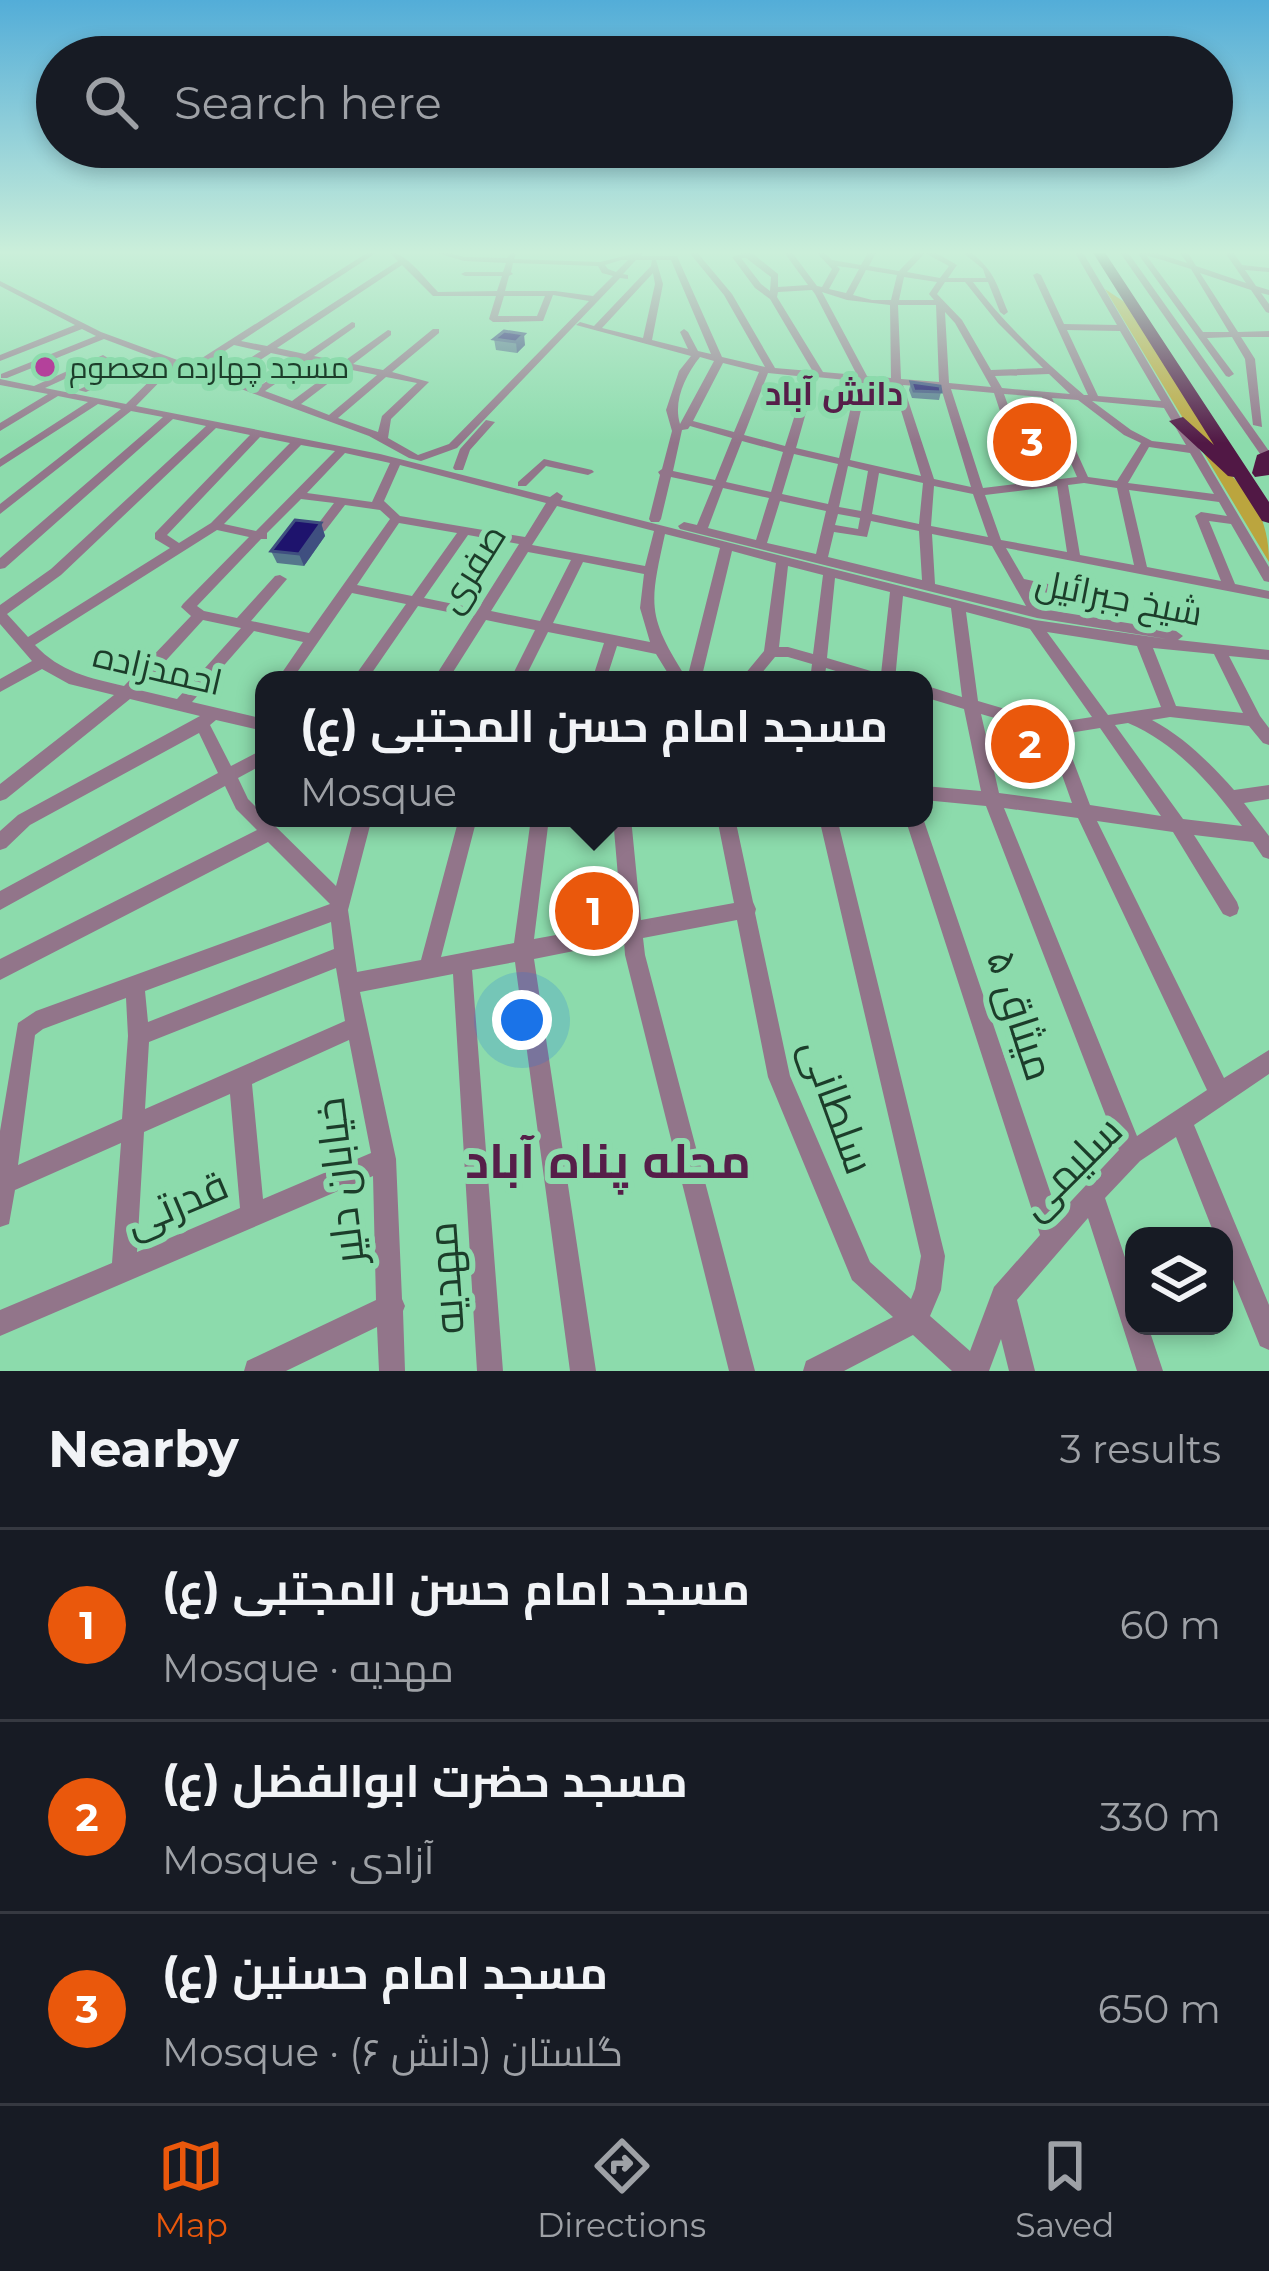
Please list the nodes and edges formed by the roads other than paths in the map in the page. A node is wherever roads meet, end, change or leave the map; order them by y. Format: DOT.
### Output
graph roads {
  1 [pos="58,315"];
  2 [pos="275,315"];
  3 [pos="321,315"];
  4 [pos="498,315"];
  5 [pos="542,315"];
  6 [pos="579,315"];
  7 [pos="589,315"];
  8 [pos="606,315"];
  9 [pos="652,315"];
  10 [pos="699,315"];
  11 [pos="739,315"];
  12 [pos="786,315"];
  13 [pos="827,315"];
  14 [pos="870,315"];
  15 [pos="894,315"];
  16 [pos="941,315"];
  17 [pos="952,315"];
  18 [pos="992,315"];
  19 [pos="1055,315"];
  20 [pos="1115,315"];
  21 [pos="1141,315"];
  22 [pos="1156,315"];
  23 [pos="1168,315"];
  24 [pos="1186,315"];
  25 [pos="1222,315"];
  26 [pos="869,323"];
  27 [pos="81,326"];
  28 [pos="352,326"];
  29 [pos="580,326"];
  30 [pos="1061,327"];
  31 [pos="1122,328"];
  32 [pos="596,329"];
  33 [pos="1232,331"];
  34 [pos="436,332"];
  35 [pos="684,332"];
  36 [pos="388,333"];
  37 [pos="1200,334"];
  38 [pos="1269,334"];
  39 [pos="105,336"];
  40 [pos="842,340"];
  41 [pos="647,341"];
  42 [pos="233,342"];
  43 [pos="856,342"];
  44 [pos="270,349"];
  45 [pos="307,356"];
  46 [pos="696,356"];
  47 [pos="0,358"];
  48 [pos="103,358"];
  49 [pos="1250,359"];
  50 [pos="1219,361"];
  51 [pos="174,362"];
  52 [pos="719,362"];
  53 [pos="346,364"];
  54 [pos="137,365"];
  55 [pos="192,368"];
  56 [pos="768,370"];
  57 [pos="1053,371"];
  58 [pos="387,372"];
  59 [pos="816,373"];
  60 [pos="1208,373"];
  61 [pos="989,374"];
  62 [pos="1229,374"];
  63 [pos="1253,376"];
  64 [pos="863,377"];
  65 [pos="1,378"];
  66 [pos="1269,378"];
  67 [pos="896,379"];
  68 [pos="224,380"];
  69 [pos="944,383"];
  70 [pos="18,386"];
  71 [pos="997,388"];
  72 [pos="45,389"];
  73 [pos="83,390"];
  74 [pos="258,392"];
  75 [pos="1046,392"];
  76 [pos="0,397"];
  77 [pos="1087,397"];
  78 [pos="95,402"];
  79 [pos="131,405"];
  80 [pos="292,406"];
  81 [pos="1173,413"];
  82 [pos="170,416"];
  83 [pos="330,419"];
  84 [pos="690,422"];
  85 [pos="213,425"];
  86 [pos="1257,425"];
  87 [pos="0,428"];
  88 [pos="677,431"];
  89 [pos="257,434"];
  90 [pos="737,436"];
  91 [pos="301,438"];
  92 [pos="1147,442"];
  93 [pos="377,443"];
  94 [pos="459,447"];
  95 [pos="342,450"];
  96 [pos="791,450"];
  97 [pos="1194,450"];
  98 [pos="417,457"];
  99 [pos="843,460"];
  100 [pos="396,461"];
  101 [pos="0,464"];
  102 [pos="874,467"];
  103 [pos="458,468"];
  104 [pos="588,472"];
  105 [pos="664,472"];
  106 [pos="1263,472"];
  107 [pos="1084,480"];
  108 [pos="1062,481"];
  109 [pos="929,482"];
  110 [pos="1030,483"];
  111 [pos="1122,483"];
  112 [pos="523,484"];
  113 [pos="718,484"];
  114 [pos="978,492"];
  115 [pos="300,494"];
  116 [pos="556,498"];
  117 [pos="776,498"];
  118 [pos="1223,499"];
  119 [pos="342,501"];
  120 [pos="382,507"];
  121 [pos="0,510"];
  122 [pos="832,510"];
  123 [pos="866,517"];
  124 [pos="1269,517"];
  125 [pos="396,519"];
  126 [pos="1237,521"];
  127 [pos="658,525"];
  128 [pos="214,526"];
  129 [pos="829,527"];
  130 [pos="321,528"];
  131 [pos="925,529"];
  132 [pos="701,531"];
  133 [pos="464,532"];
  134 [pos="262,536"];
  135 [pos="995,540"];
  136 [pos="524,544"];
  137 [pos="760,546"];
  138 [pos="177,547"];
  139 [pos="726,549"];
  140 [pos="1074,556"];
  141 [pos="579,557"];
  142 [pos="782,563"];
  143 [pos="0,565"];
  144 [pos="825,568"];
  145 [pos="1141,569"];
  146 [pos="651,571"];
  147 [pos="1269,578"];
  148 [pos="280,579"];
  149 [pos="1022,583"];
  150 [pos="929,586"];
  151 [pos="1229,586"];
  152 [pos="349,587"];
  153 [pos="897,591"];
  154 [pos="1269,595"];
  155 [pos="416,601"];
  156 [pos="1106,601"];
  157 [pos="958,606"];
  158 [pos="0,614"];
  159 [pos="480,614"];
  160 [pos="200,615"];
  161 [pos="1036,619"];
  162 [pos="246,625"];
  163 [pos="546,626"];
  164 [pos="7,635"];
  165 [pos="613,638"];
  166 [pos="313,639"];
  167 [pos="1179,642"];
  168 [pos="1143,643"];
  169 [pos="1269,644"];
  170 [pos="25,646"];
  171 [pos="659,649"];
  172 [pos="1220,651"];
  173 [pos="771,652"];
  174 [pos="1269,659"];
  175 [pos="816,660"];
  176 [pos="42,662"];
  177 [pos="290,671"];
  178 [pos="365,671"];
  179 [pos="445,671"];
  180 [pos="522,671"];
  181 [pos="602,671"];
  182 [pos="674,671"];
  183 [pos="696,671"];
  184 [pos="755,671"];
  185 [pos="817,671"];
  186 [pos="854,671"];
  187 [pos="887,671"];
  188 [pos="0,686"];
  189 [pos="933,693"];
  190 [pos="126,694"];
  191 [pos="971,704"];
  192 [pos="180,706"];
  193 [pos="1170,711"];
  194 [pos="1097,712"];
  195 [pos="255,717"];
  196 [pos="1127,717"];
  197 [pos="207,719"];
  198 [pos="1254,720"];
  199 [pos="1053,729"];
  200 [pos="1268,736"];
  201 [pos="255,762"];
  202 [pos="227,779"];
  203 [pos="1269,791"];
  204 [pos="0,794"];
  205 [pos="933,794"];
  206 [pos="991,797"];
  207 [pos="1231,798"];
  208 [pos="1084,812"];
  209 [pos="255,817"];
  210 [pos="265,827"];
  211 [pos="360,827"];
  212 [pos="466,827"];
  213 [pos="539,827"];
  214 [pos="623,827"];
  215 [pos="728,827"];
  216 [pos="830,827"];
  217 [pos="917,827"];
  218 [pos="1180,828"];
  219 [pos="270,832"];
  220 [pos="0,842"];
  221 [pos="1264,843"];
  222 [pos="0,901"];
  223 [pos="340,907"];
  224 [pos="1230,908"];
  225 [pos="746,909"];
  226 [pos="631,930"];
  227 [pos="523,952"];
  228 [pos="344,955"];
  229 [pos="462,964"];
  230 [pos="0,970"];
  231 [pos="428,970"];
  232 [pos="349,984"];
  233 [pos="135,986"];
  234 [pos="357,1026"];
  235 [pos="139,1036"];
  236 [pos="1266,1068"];
  237 [pos="240,1078"];
  238 [pos="1219,1092"];
  239 [pos="1180,1119"];
  240 [pos="133,1126"];
  241 [pos="1132,1153"];
  242 [pos="384,1159"];
  243 [pos="2,1185"];
  244 [pos="1092,1195"];
  245 [pos="252,1213"];
  246 [pos="0,1215"];
  247 [pos="1053,1236"];
  248 [pos="124,1266"];
  249 [pos="1125,1294"];
  250 [pos="1003,1296"];
  251 [pos="392,1306"];
  252 [pos="915,1320"];
  253 [pos="0,1323"];
  254 [pos="1139,1335"];
  255 [pos="1269,1337"];
  256 [pos="257,1371"];
  257 [pos="392,1371"];
  258 [pos="490,1371"];
  259 [pos="583,1371"];
  260 [pos="742,1371"];
  261 [pos="816,1371"];
  262 [pos="974,1371"];
  263 [pos="1022,1371"];
  264 [pos="1150,1371"];
  1 -- 27 [label="street"];
  2 -- 42 [label="street"];
  3 -- 44 [label="street"];
  4 -- 5 [label="street"];
  6 -- 94 [label="street"];
  7 -- 29 [label="street"];
  8 -- 32 [label="street"];
  9 -- 41 [label="street"];
  10 -- 52 [label="street"];
  11 -- 56 [label="street"];
  12 -- 59 [label="street"];
  13 -- 40 [label="street"];
  14 -- 26 [label="street"];
  15 -- 67 [label="street"];
  16 -- 69 [label="street"];
  17 -- 61 [label="street"];
  18 -- 57 [label="street"];
  19 -- 30 [label="street"];
  20 -- 31 [label="street"];
  21 -- 106 [label="highway"];
  22 -- 106 [label="highway"];
  23 -- 60 [label="street"];
  24 -- 37 [label="street"];
  25 -- 33 [label="street"];
  27 -- 39 [label="street"];
  27 -- 47 [label="street"];
  28 -- 45 [label="street"];
  29 -- 32 [label="street"];
  29 -- 94 [label="street"];
  30 -- 31 [label="street"];
  30 -- 77 [label="street"];
  31 -- 81 [label="street"];
  32 -- 41 [label="street"];
  33 -- 37 [label="street"];
  33 -- 38 [label="street"];
  33 -- 49 [label="street"];
  34 -- 58 [label="street"];
  35 -- 46 [label="street"];
  36 -- 53 [label="street"];
  37 -- 50 [label="street"];
  39 -- 51 [label="street"];
  39 -- 65 [label="street"];
  40 -- 43 [label="street"];
  40 -- 64 [label="street"];
  41 -- 46 [label="street"];
  42 -- 44 [label="street"];
  42 -- 55 [label="street"];
  44 -- 45 [label="street"];
  44 -- 68 [label="street"];
  45 -- 53 [label="street"];
  45 -- 74 [label="street"];
  46 -- 52 [label="street"];
  46 -- 88 [label="street"];
  48 -- 72 [label="street"];
  49 -- 50 [label="street"];
  49 -- 63 [label="street"];
  50 -- 62 [label="street"];
  51 -- 55 [label="street"];
  51 -- 79 [label="street"];
  52 -- 56 [label="street"];
  52 -- 84 [label="street"];
  53 -- 58 [label="street"];
  53 -- 80 [label="street"];
  54 -- 73 [label="street"];
  55 -- 68 [label="street"];
  56 -- 59 [label="street"];
  56 -- 90 [label="street"];
  57 -- 61 [label="street"];
  57 -- 77 [label="street"];
  58 -- 83 [label="street"];
  58 -- 93 [label="street"];
  59 -- 64 [label="street"];
  59 -- 96 [label="street"];
  60 -- 62 [label="street"];
  60 -- 86 [label="street"];
  61 -- 71 [label="street"];
  62 -- 63 [label="street"];
  63 -- 66 [label="street"];
  63 -- 86 [label="street"];
  64 -- 67 [label="street"];
  64 -- 99 [label="street"];
  65 -- 70 [label="street, شیخ جبرائیل"];
  65 -- 72 [label="street, شیخ جبرائیل"];
  67 -- 69 [label="street"];
  67 -- 109 [label="street"];
  68 -- 74 [label="street"];
  69 -- 71 [label="street"];
  69 -- 114 [label="street"];
  70 -- 72 [label="street, شیخ جبرائیل"];
  70 -- 76 [label="street"];
  71 -- 75 [label="street"];
  71 -- 110 [label="street"];
  72 -- 73 [label="street, شیخ جبرائیل"];
  72 -- 78 [label="street, شیخ جبرائیل"];
  72 -- 87 [label="street"];
  73 -- 79 [label="street, شیخ جبرائیل"];
  74 -- 80 [label="street"];
  75 -- 77 [label="street"];
  75 -- 107 [label="street"];
  77 -- 81 [label="street"];
  77 -- 92 [label="street"];
  78 -- 79 [label="street, شیخ جبرائیل"];
  78 -- 101 [label="street"];
  79 -- 82 [label="street, شیخ جبرائیل"];
  79 -- 91 [label="street, شیخ جبرائیل"];
  79 -- 121 [label="street"];
  80 -- 83 [label="street"];
  81 -- 97 [label="street"];
  81 -- 106 [label="highway"];
  82 -- 85 [label="street, شیخ جبرائیل"];
  82 -- 143 [label="street"];
  83 -- 93 [label="street"];
  84 -- 88 [label="street"];
  84 -- 90 [label="street"];
  85 -- 89 [label="street, شیخ جبرائیل"];
  85 -- 158 [label="street"];
  86 -- 106 [label="street"];
  88 -- 105 [label="street"];
  89 -- 91 [label="street, شیخ جبرائیل"];
  89 -- 138 [label="street"];
  90 -- 96 [label="street"];
  90 -- 113 [label="street"];
  91 -- 93 [label="street, شیخ جبرائیل"];
  91 -- 95 [label="street, شیخ جبرائیل"];
  91 -- 128 [label="street"];
  92 -- 97 [label="street"];
  92 -- 111 [label="street"];
  93 -- 98 [label="street, شیخ جبرائیل"];
  94 -- 98 [label="street"];
  94 -- 103 [label="street"];
  95 -- 100 [label="street, شیخ جبرائیل"];
  95 -- 115 [label="street"];
  96 -- 99 [label="street"];
  96 -- 117 [label="street"];
  97 -- 118 [label="street"];
  98 -- 103 [label="street, شیخ جبرائیل"];
  99 -- 102 [label="street"];
  99 -- 122 [label="street"];
  100 -- 116 [label="street, شیخ جبرائیل"];
  100 -- 120 [label="street"];
  102 -- 109 [label="street"];
  102 -- 123 [label="street"];
  103 -- 112 [label="street, شیخ جبرائیل"];
  104 -- 112 [label="street"];
  105 -- 113 [label="street"];
  105 -- 127 [label="street"];
  106 -- 124 [label="highway"];
  107 -- 108 [label="street"];
  107 -- 111 [label="street"];
  108 -- 110 [label="street"];
  108 -- 140 [label="street"];
  109 -- 114 [label="street"];
  109 -- 131 [label="street"];
  110 -- 114 [label="street"];
  111 -- 118 [label="street"];
  111 -- 145 [label="street"];
  112 -- 116 [label="street, شیخ جبرائیل"];
  113 -- 117 [label="street"];
  113 -- 132 [label="street"];
  114 -- 135 [label="street"];
  115 -- 119 [label="street"];
  115 -- 134 [label="street"];
  116 -- 127 [label="street, شیخ جبرائیل"];
  116 -- 136 [label="street, صفری"];
  117 -- 122 [label="street"];
  117 -- 137 [label="street"];
  118 -- 126 [label="street"];
  119 -- 120 [label="street"];
  119 -- 130 [label="street"];
  120 -- 125 [label="street"];
  122 -- 123 [label="street"];
  122 -- 129 [label="street"];
  123 -- 129 [label="street"];
  123 -- 131 [label="street"];
  125 -- 133 [label="street"];
  125 -- 152 [label="street"];
  126 -- 147 [label="street"];
  126 -- 151 [label="street"];
  127 -- 132 [label="street, شیخ جبرائیل"];
  127 -- 139 [label="street, شیخ جبرائیل"];
  127 -- 146 [label="street"];
  128 -- 134 [label="street"];
  128 -- 138 [label="street"];
  129 -- 144 [label="street"];
  131 -- 135 [label="street"];
  131 -- 150 [label="street"];
  132 -- 137 [label="street, شیخ جبرائیل"];
  133 -- 136 [label="street"];
  133 -- 155 [label="street"];
  134 -- 160 [label="street"];
  135 -- 140 [label="street"];
  135 -- 149 [label="street"];
  136 -- 141 [label="street"];
  136 -- 159 [label="street, صفری"];
  137 -- 144 [label="street, شیخ جبرائیل"];
  138 -- 170 [label="street"];
  139 -- 142 [label="street, شیخ جبرائیل"];
  139 -- 183 [label="street"];
  140 -- 145 [label="street"];
  141 -- 146 [label="street"];
  141 -- 163 [label="street"];
  142 -- 144 [label="street, شیخ جبرائیل"];
  142 -- 173 [label="street"];
  144 -- 150 [label="street, شیخ جبرائیل"];
  144 -- 153 [label="street, شیخ جبرائیل"];
  144 -- 175 [label="street"];
  145 -- 151 [label="street"];
  146 -- 171 [label="street"];
  148 -- 162 [label="street"];
  149 -- 156 [label="street"];
  149 -- 161 [label="street"];
  150 -- 161 [label="street, شیخ جبرائیل"];
  151 -- 154 [label="street"];
  152 -- 155 [label="street"];
  152 -- 166 [label="street"];
  153 -- 157 [label="street, شیخ جبرائیل"];
  153 -- 187 [label="street"];
  155 -- 159 [label="street"];
  155 -- 178 [label="street"];
  157 -- 161 [label="street, شیخ جبرائیل"];
  157 -- 191 [label="street"];
  158 -- 164 [label="street, احمدزاده"];
  159 -- 163 [label="street"];
  159 -- 179 [label="street, صفری"];
  160 -- 162 [label="street"];
  160 -- 190 [label="street"];
  161 -- 167 [label="street, شیخ جبرائیل"];
  161 -- 168 [label="street, شیخ جبرائیل"];
  161 -- 194 [label="street"];
  162 -- 166 [label="street"];
  162 -- 192 [label="street"];
  163 -- 165 [label="street"];
  163 -- 180 [label="street"];
  164 -- 170 [label="street, احمدزاده"];
  165 -- 171 [label="street"];
  165 -- 181 [label="street"];
  166 -- 177 [label="street"];
  167 -- 168 [label="street, شیخ جبرائیل"];
  167 -- 169 [label="street"];
  167 -- 172 [label="street"];
  168 -- 193 [label="street"];
  170 -- 176 [label="street, احمدزاده"];
  171 -- 182 [label="street"];
  172 -- 174 [label="street"];
  172 -- 198 [label="street"];
  173 -- 175 [label="street"];
  173 -- 184 [label="street"];
  175 -- 185 [label="street"];
  175 -- 186 [label="street"];
  176 -- 188 [label="street, احمدزاده"];
  176 -- 190 [label="street, احمدزاده"];
  189 -- 191 [label="street"];
  190 -- 192 [label="street, احمدزاده"];
  190 -- 204 [label="street"];
  191 -- 199 [label="street"];
  191 -- 206 [label="street"];
  192 -- 197 [label="street, احمدزاده"];
  193 -- 196 [label="street"];
  193 -- 198 [label="street"];
  194 -- 196 [label="street"];
  194 -- 199 [label="street"];
  194 -- 218 [label="street"];
  195 -- 197 [label="street, احمدزاده"];
  196 -- 207 [label="street"];
  197 -- 202 [label="street"];
  197 -- 220 [label="street"];
  198 -- 200 [label="street"];
  199 -- 208 [label="street"];
  201 -- 202 [label="street"];
  202 -- 209 [label="street"];
  202 -- 222 [label="street"];
  203 -- 207 [label="street"];
  205 -- 206 [label="street"];
  206 -- 208 [label="street"];
  206 -- 241 [label="street"];
  207 -- 221 [label="street"];
  208 -- 218 [label="street"];
  208 -- 238 [label="street"];
  210 -- 219 [label="street"];
  211 -- 223 [label="street"];
  212 -- 231 [label="street"];
  213 -- 227 [label="street"];
  214 -- 226 [label="street"];
  215 -- 225 [label="street, سلطانی"];
  216 -- 252 [label="street"];
  217 -- 247 [label="street, میثاق ۵"];
  218 -- 221 [label="street"];
  218 -- 224 [label="street"];
  219 -- 223 [label="street"];
  219 -- 230 [label="street"];
  223 -- 228 [label="street"];
  223 -- 233 [label="street"];
  225 -- 226 [label="street"];
  225 -- 252 [label="street, سلطانی"];
  226 -- 227 [label="street"];
  226 -- 260 [label="street"];
  227 -- 229 [label="street"];
  227 -- 259 [label="street"];
  228 -- 232 [label="street"];
  228 -- 235 [label="street"];
  229 -- 231 [label="street"];
  229 -- 258 [label="street, مهدیه"];
  231 -- 232 [label="street"];
  232 -- 234 [label="street, خیابان دلیر"];
  233 -- 235 [label="street"];
  233 -- 243 [label="street"];
  234 -- 237 [label="street"];
  234 -- 242 [label="street, خیابان دلیر"];
  235 -- 240 [label="street"];
  236 -- 238 [label="street, سلیمی"];
  237 -- 240 [label="street"];
  237 -- 245 [label="street"];
  238 -- 239 [label="street, سلیمی"];
  239 -- 241 [label="street, سلیمی"];
  239 -- 255 [label="street"];
  240 -- 243 [label="street"];
  240 -- 248 [label="street"];
  241 -- 244 [label="street, سلیمی"];
  242 -- 245 [label="street, قدرتی"];
  242 -- 251 [label="street, خیابان دلیر"];
  243 -- 246 [label="street"];
  244 -- 247 [label="street, سلیمی"];
  244 -- 249 [label="street"];
  245 -- 248 [label="street, قدرتی"];
  247 -- 250 [label="street, سلیمی"];
  248 -- 253 [label="street, قدرتی"];
  250 -- 262 [label="street, سلیمی"];
  250 -- 263 [label="street"];
  251 -- 256 [label="street"];
  251 -- 257 [label="street, خیابان دلیر"];
  252 -- 261 [label="street"];
  252 -- 262 [label="street, سلطانی"];
  254 -- 264 [label="street"];
}
